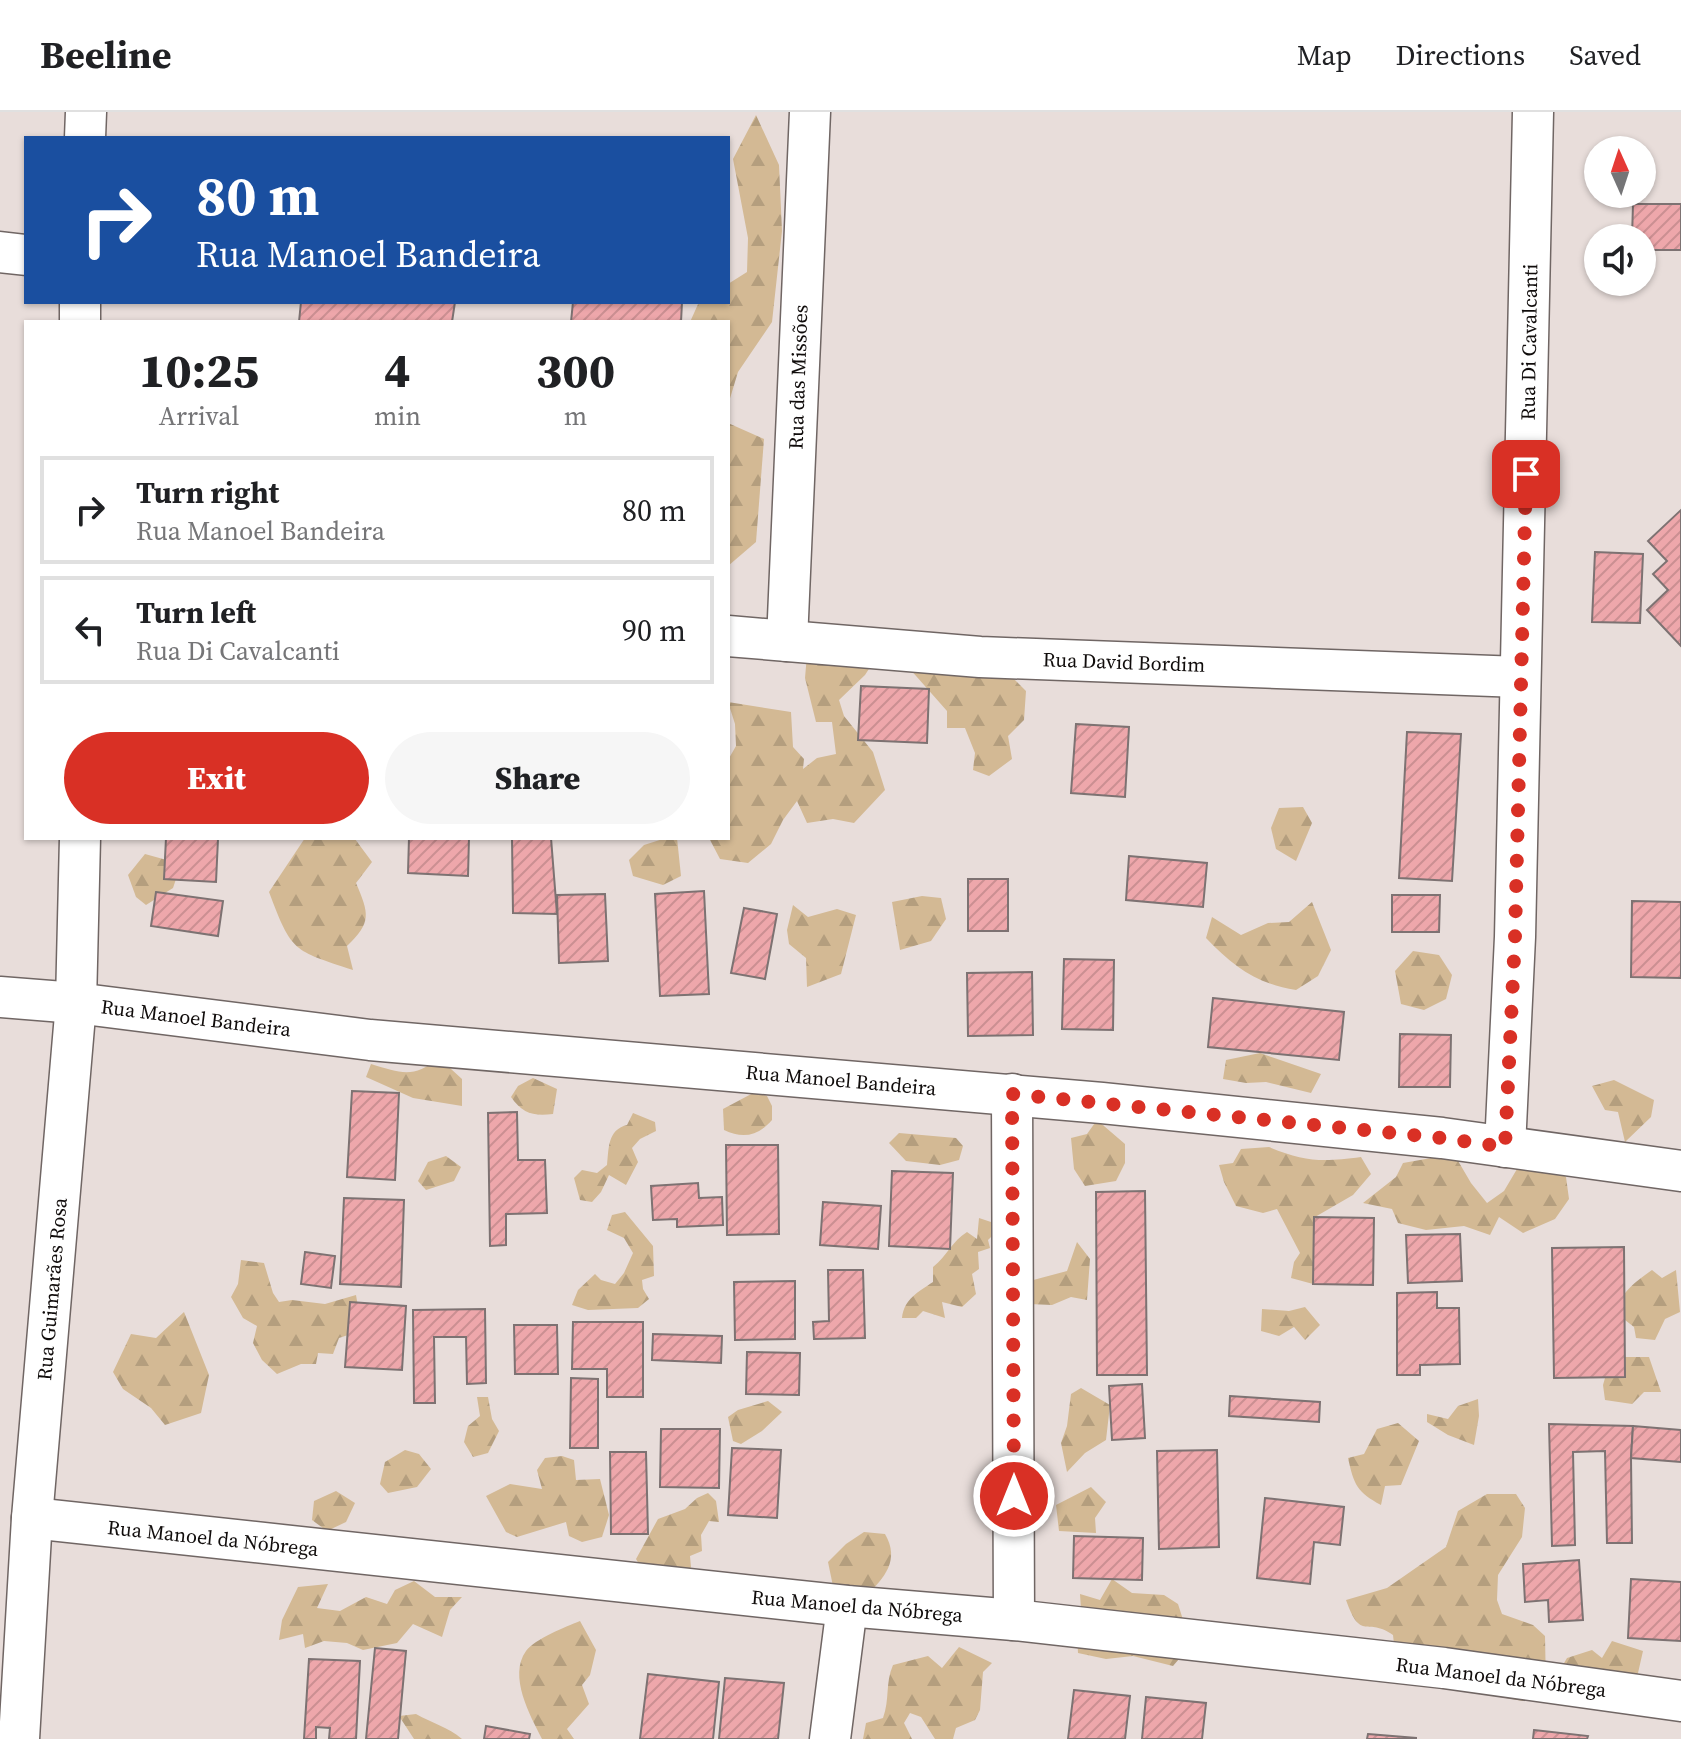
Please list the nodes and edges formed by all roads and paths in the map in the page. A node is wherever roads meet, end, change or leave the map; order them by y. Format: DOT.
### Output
graph roads {
  1 [pos="86,112"];
  2 [pos="810,112"];
  3 [pos="1533,112"];
  4 [pos="85,136"];
  5 [pos="0,252"];
  6 [pos="24,255"];
  7 [pos="730,636"];
  8 [pos="787,641"];
  9 [pos="1520,677"];
  10 [pos="80,840"];
  11 [pos="0,997"];
  12 [pos="76,1003"];
  13 [pos="1012,1094"];
  14 [pos="1505,1147"];
  15 [pos="1681,1171"];
  16 [pos="32,1518"];
  17 [pos="847,1606"];
  18 [pos="1014,1620"];
  19 [pos="1681,1701"];
  20 [pos="19,1739"];
  21 [pos="830,1739"];
  1 -- 4 [label="street"];
  2 -- 8 [label="street, Rua das Missões"];
  3 -- 9 [label="street, Rua Di Cavalcanti"];
  5 -- 6 [label="street"];
  7 -- 8 [label="street, Rua David Bordim"];
  8 -- 9 [label="street, Rua David Bordim"];
  9 -- 14 [label="street, Rua Di Cavalcanti"];
  10 -- 12 [label="street, Rua Guimarães Rosa"];
  11 -- 12 [label="street, Rua Manoel Bandeira"];
  12 -- 13 [label="street, Rua Manoel Bandeira"];
  12 -- 16 [label="street, Rua Guimarães Rosa"];
  13 -- 14 [label="street, Rua Manoel Bandeira"];
  13 -- 18 [label="street"];
  14 -- 15 [label="street, Rua Manoel Bandeira"];
  16 -- 17 [label="street, Rua Manoel da Nóbrega"];
  16 -- 20 [label="street, Rua Guimarães Rosa"];
  17 -- 18 [label="street, Rua Manoel da Nóbrega"];
  17 -- 21 [label="street"];
  18 -- 19 [label="street, Rua Manoel da Nóbrega"];
}
